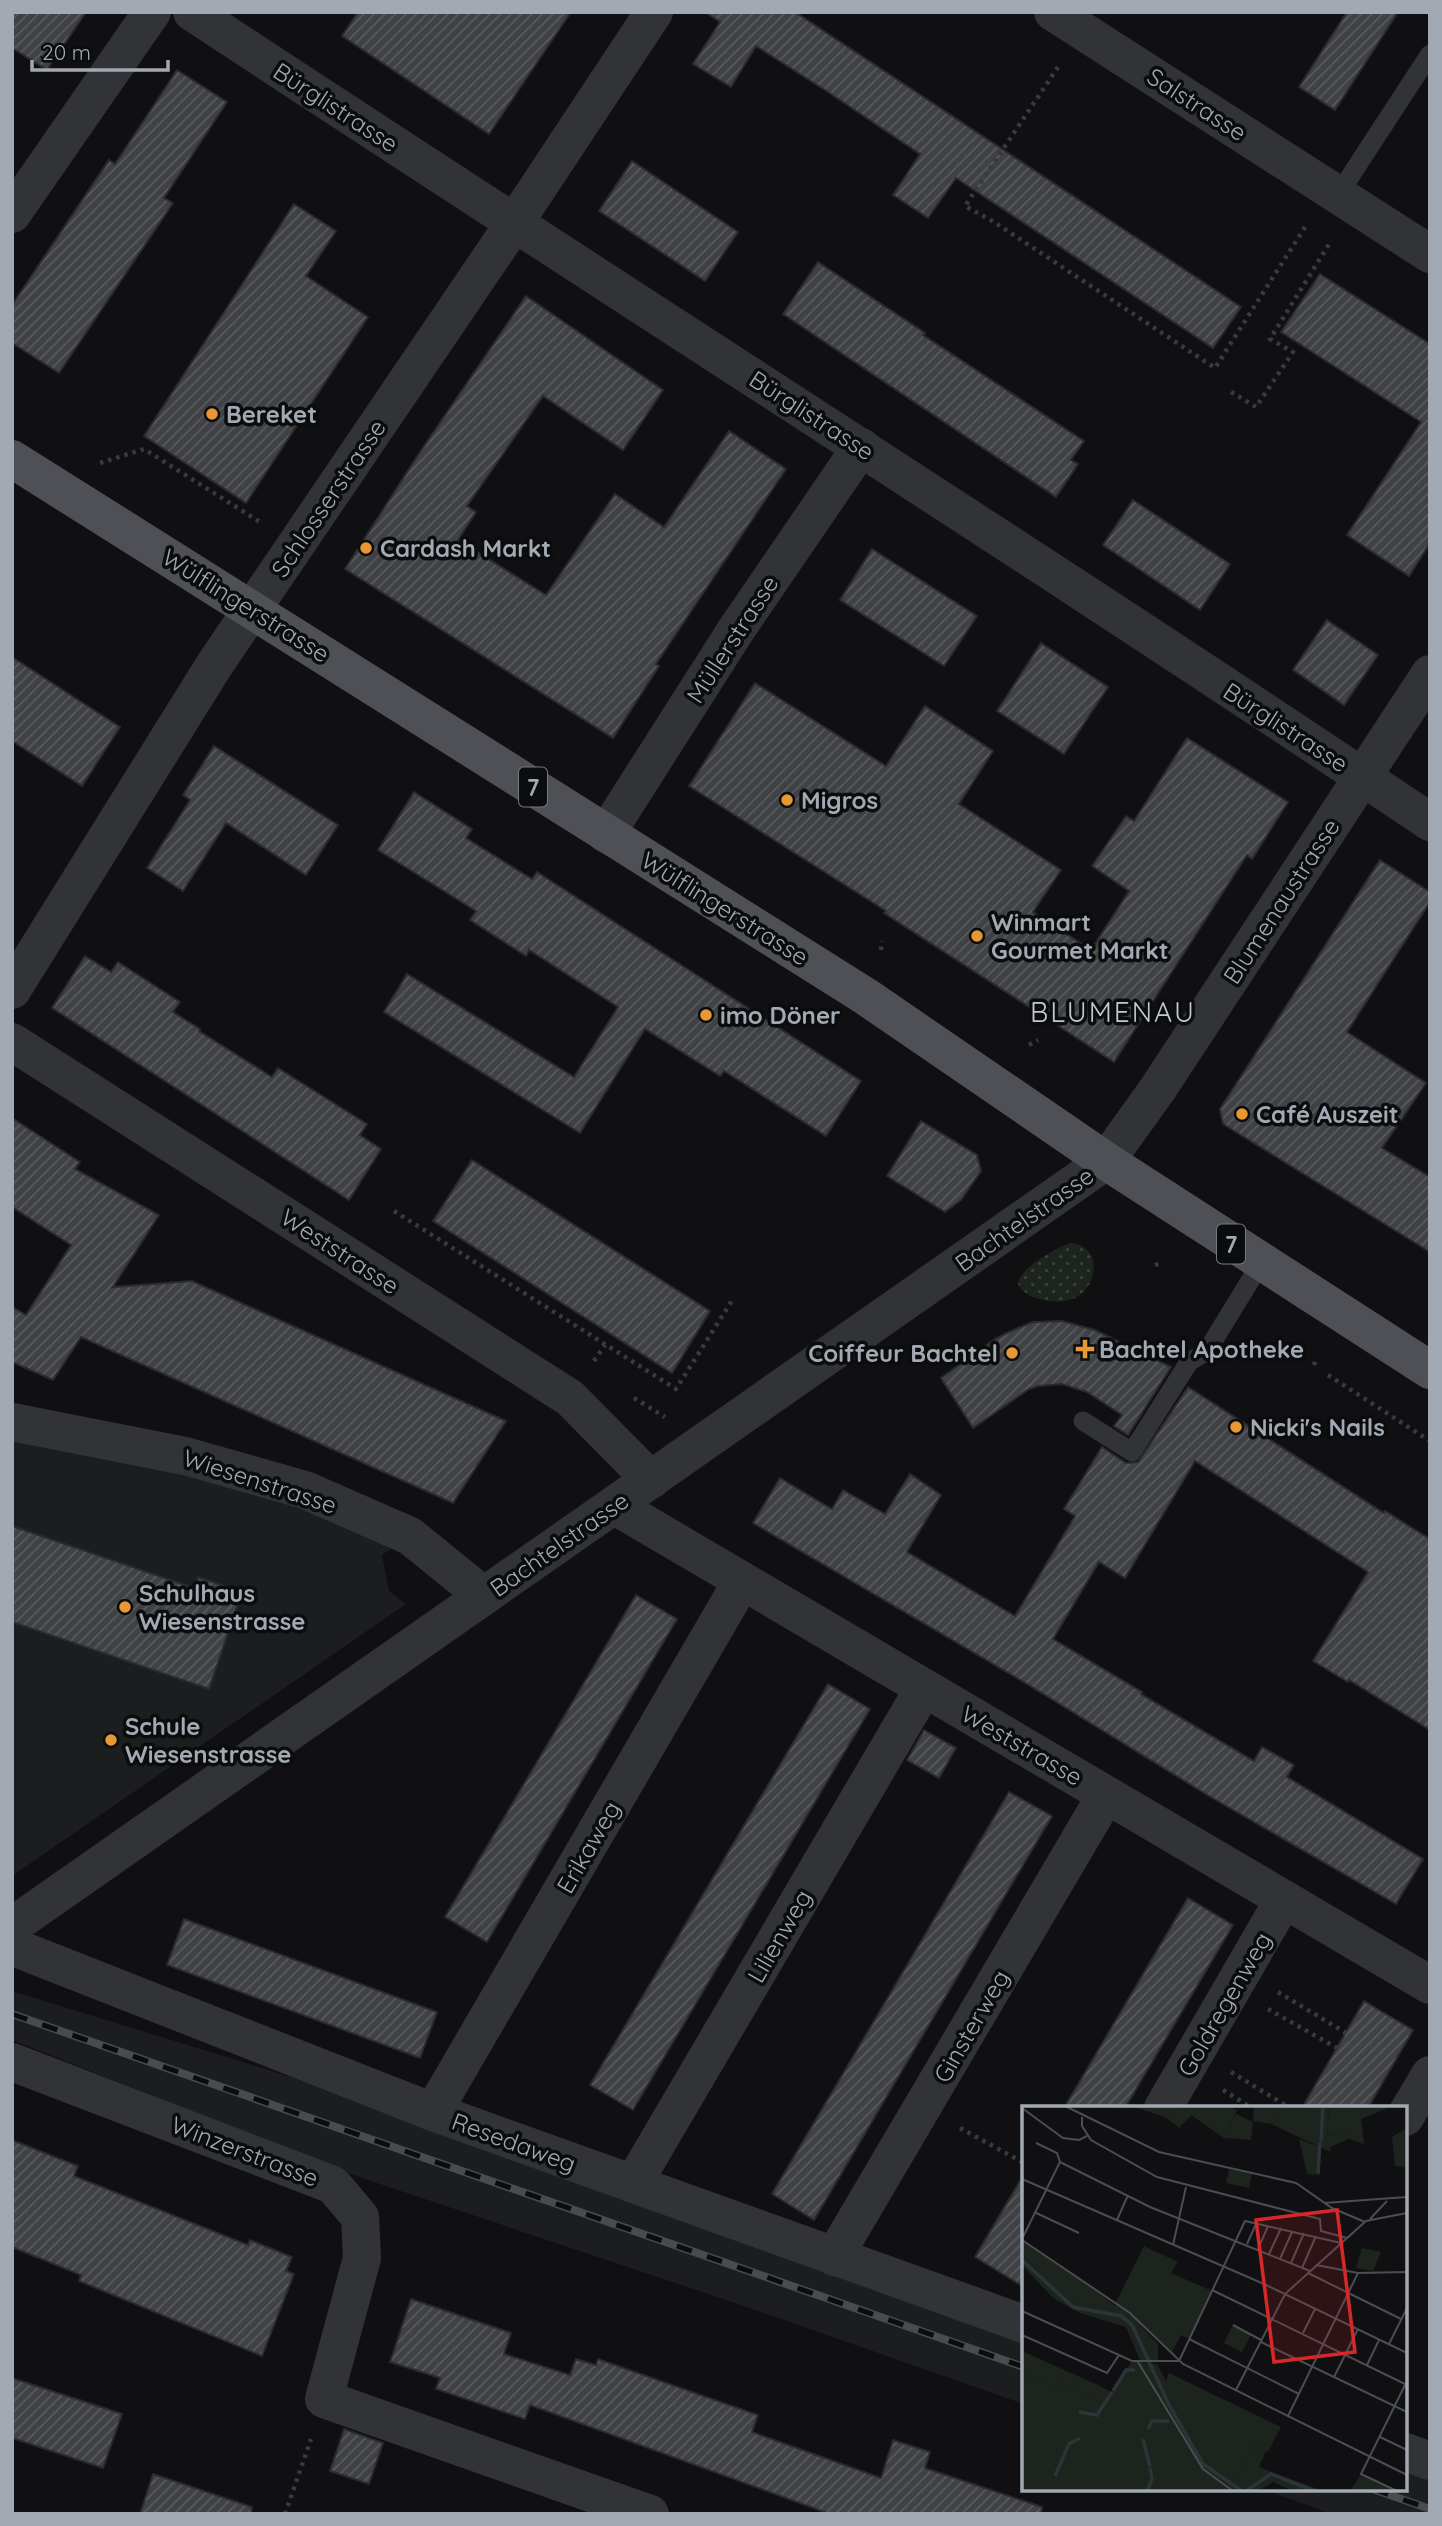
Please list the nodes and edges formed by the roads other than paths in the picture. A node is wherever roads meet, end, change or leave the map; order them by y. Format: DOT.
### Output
graph roads {
  1 [pos="152,12"];
  2 [pos="192,12"];
  3 [pos="654,12"];
  4 [pos="1055,13"];
  5 [pos="1430,54"];
  6 [pos="1324,207"];
  7 [pos="12,214"];
  8 [pos="515,222"];
  9 [pos="1430,254"];
  10 [pos="861,447"];
  11 [pos="12,458"];
  12 [pos="252,608"];
  13 [pos="1430,674"];
  14 [pos="1362,777"];
  15 [pos="1430,822"];
  16 [pos="606,834"];
  17 [pos="12,990"];
  18 [pos="12,1042"];
  19 [pos="1106,1161"];
  20 [pos="1261,1263"];
  21 [pos="1430,1370"];
  22 [pos="1083,1421"];
  23 [pos="12,1422"];
  24 [pos="651,1480"];
  25 [pos="615,1506"];
  26 [pos="743,1581"];
  27 [pos="484,1596"];
  28 [pos="924,1688"];
  29 [pos="1106,1794"];
  30 [pos="1284,1899"];
  31 [pos="12,1926"];
  32 [pos="12,1942"];
  33 [pos="1430,1985"];
  34 [pos="12,2062"];
  35 [pos="1430,2076"];
  36 [pos="1164,2106"];
  37 [pos="433,2112"];
  38 [pos="1407,2114"];
  39 [pos="633,2184"];
  40 [pos="834,2257"];
  41 [pos="1022,2323"];
  42 [pos="1407,2453"];
  43 [pos="1430,2460"];
  44 [pos="650,2514"];
  1 -- 7 [label="street"];
  2 -- 8 [label="street, Bürglistrasse"];
  3 -- 8 [label="street, Schlosserstrasse"];
  4 -- 6 [label="street, Salstrasse"];
  5 -- 6 [label="lane"];
  6 -- 9 [label="street, Salstrasse"];
  8 -- 10 [label="street, Bürglistrasse"];
  8 -- 12 [label="street, Schlosserstrasse"];
  10 -- 14 [label="street, Bürglistrasse"];
  10 -- 16 [label="street, Müllerstrasse"];
  11 -- 12 [label="main road, Wülflingerstrasse / 7"];
  12 -- 16 [label="main road, Wülflingerstrasse / 7"];
  12 -- 17 [label="street, Schlosserstrasse"];
  13 -- 14 [label="street, Blumenaustrasse"];
  14 -- 15 [label="street, Bürglistrasse"];
  14 -- 19 [label="street, Blumenaustrasse"];
  16 -- 19 [label="main road, Wülflingerstrasse / 7"];
  18 -- 24 [label="street, Weststrasse"];
  19 -- 20 [label="main road, Wülflingerstrasse / 7"];
  19 -- 24 [label="street, Bachtelstrasse"];
  20 -- 21 [label="main road, Wülflingerstrasse / 7"];
  20 -- 22 [label="lane"];
  23 -- 27 [label="street, Wiesenstrasse"];
  24 -- 25 [label="street, Bachtelstrasse"];
  25 -- 26 [label="street, Weststrasse"];
  25 -- 27 [label="street, Bachtelstrasse"];
  26 -- 28 [label="street, Weststrasse"];
  26 -- 37 [label="street, Erikaweg"];
  27 -- 31 [label="street, Bachtelstrasse"];
  28 -- 29 [label="street, Weststrasse"];
  28 -- 39 [label="street, Lilienweg"];
  29 -- 30 [label="street, Weststrasse"];
  29 -- 40 [label="street, Ginsterweg"];
  30 -- 33 [label="street, Weststrasse"];
  30 -- 36 [label="street, Goldregenweg"];
  32 -- 37 [label="street, Resedaweg"];
  34 -- 44 [label="street, Winzerstrasse"];
  35 -- 38 [label="street"];
  37 -- 39 [label="street, Resedaweg"];
  39 -- 40 [label="street, Resedaweg"];
  40 -- 41 [label="street, Resedaweg"];
  42 -- 43 [label="street"];
}
